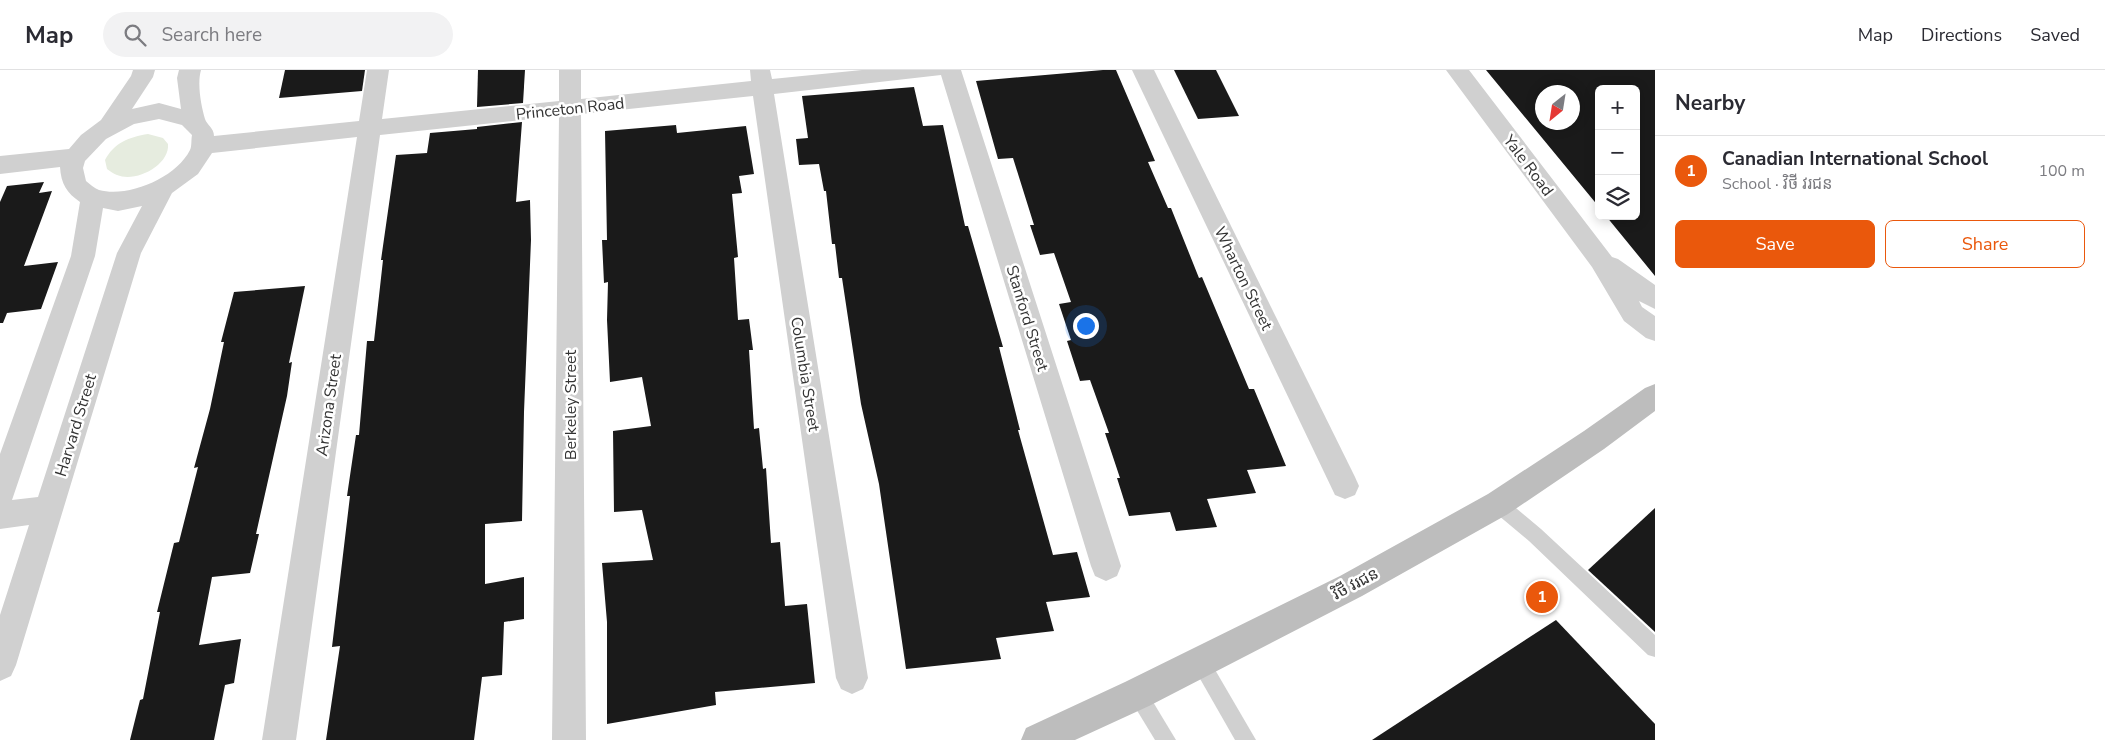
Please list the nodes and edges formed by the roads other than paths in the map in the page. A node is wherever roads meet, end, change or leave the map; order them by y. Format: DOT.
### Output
graph roads {
  1 [pos="144,70"];
  2 [pos="190,70"];
  3 [pos="378,70"];
  4 [pos="570,70"];
  5 [pos="934,70"];
  6 [pos="950,70"];
  7 [pos="1143,70"];
  8 [pos="1457,70"];
  9 [pos="761,79"];
  10 [pos="570,108"];
  11 [pos="194,120"];
  12 [pos="110,124"];
  13 [pos="369,128"];
  14 [pos="205,145"];
  15 [pos="76,157"];
  16 [pos="0,165"];
  17 [pos="162,190"];
  18 [pos="93,198"];
  19 [pos="1601,260"];
  20 [pos="1655,299"];
  21 [pos="1655,330"];
  22 [pos="1655,396"];
  23 [pos="1345,486"];
  24 [pos="0,495"];
  25 [pos="1498,504"];
  26 [pos="49,509"];
  27 [pos="0,515"];
  28 [pos="1106,566"];
  29 [pos="1655,648"];
  30 [pos="1200,663"];
  31 [pos="0,665"];
  32 [pos="852,678"];
  33 [pos="1137,694"];
  34 [pos="279,740"];
  35 [pos="569,740"];
  36 [pos="1038,740"];
  37 [pos="1166,740"];
  38 [pos="1246,740"];
  1 -- 12 [label="street"];
  2 -- 11 [label="street"];
  3 -- 13 [label="street, Arizona Street"];
  4 -- 10 [label="street, Berkeley Street"];
  5 -- 9 [label="street, Princeton Road"];
  6 -- 28 [label="street, Stanford Street"];
  7 -- 23 [label="street, Wharton Street"];
  8 -- 19 [label="street, Yale Road"];
  9 -- 10 [label="street, Princeton Road"];
  9 -- 32 [label="street, Columbia Street"];
  10 -- 13 [label="street, Princeton Road"];
  10 -- 35 [label="street, Berkeley Street"];
  11 -- 12 [label="street"];
  11 -- 14 [label="street"];
  12 -- 15 [label="street"];
  13 -- 14 [label="street, Princeton Road"];
  13 -- 34 [label="street, Arizona Street"];
  14 -- 17 [label="street"];
  15 -- 16 [label="street"];
  15 -- 18 [label="street"];
  17 -- 18 [label="street"];
  17 -- 26 [label="street, Harvard Street"];
  18 -- 24 [label="street"];
  19 -- 20 [label="street, Yale Road"];
  19 -- 21 [label="street, Yale Road"];
  22 -- 25 [label="street, វិថី វរជន"];
  25 -- 29 [label="lane"];
  25 -- 30 [label="street, វិថី វរជន"];
  26 -- 27 [label="street"];
  26 -- 31 [label="street, Harvard Street"];
  30 -- 33 [label="street, វិថី វរជន"];
  30 -- 38 [label="lane"];
  33 -- 36 [label="street, វិថី វរជន"];
  33 -- 37 [label="lane"];
}
